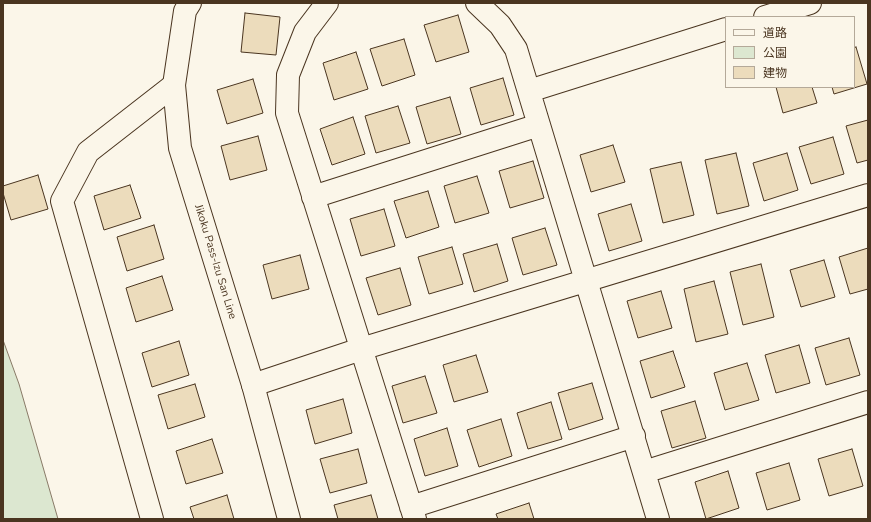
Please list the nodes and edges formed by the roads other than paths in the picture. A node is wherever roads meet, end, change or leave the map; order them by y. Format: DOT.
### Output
graph roads {
  1 [pos="190,3"];
  2 [pos="327,3"];
  3 [pos="477,3"];
  4 [pos="810,3"];
  5 [pos="768,16"];
  6 [pos="725,29"];
  7 [pos="174,85"];
  8 [pos="528,91"];
  9 [pos="539,125"];
  10 [pos="868,195"];
  11 [pos="313,197"];
  12 [pos="586,281"];
  13 [pos="361,349"];
  14 [pos="253,385"];
  15 [pos="868,402"];
  16 [pos="634,436"];
  17 [pos="644,472"];
  18 [pos="413,513"];
  19 [pos="152,519"];
  20 [pos="289,519"];
  21 [pos="658,519"];
  1 -- 7 [label="street, Jikoku Pass-Izu San Line"];
  2 -- 11 [label="street"];
  3 -- 8 [label="street"];
  4 -- 5 [label="street"];
  6 -- 8 [label="street"];
  7 -- 14 [label="street, Jikoku Pass-Izu San Line"];
  7 -- 19 [label="street"];
  8 -- 9 [label="street"];
  9 -- 11 [label="street"];
  9 -- 12 [label="street"];
  10 -- 12 [label="street"];
  11 -- 13 [label="street"];
  12 -- 13 [label="street"];
  12 -- 16 [label="street"];
  13 -- 14 [label="street"];
  13 -- 18 [label="street"];
  14 -- 20 [label="street, Jikoku Pass-Izu San Line"];
  15 -- 17 [label="street"];
  16 -- 17 [label="street"];
  16 -- 18 [label="street"];
  17 -- 21 [label="street"];
}
